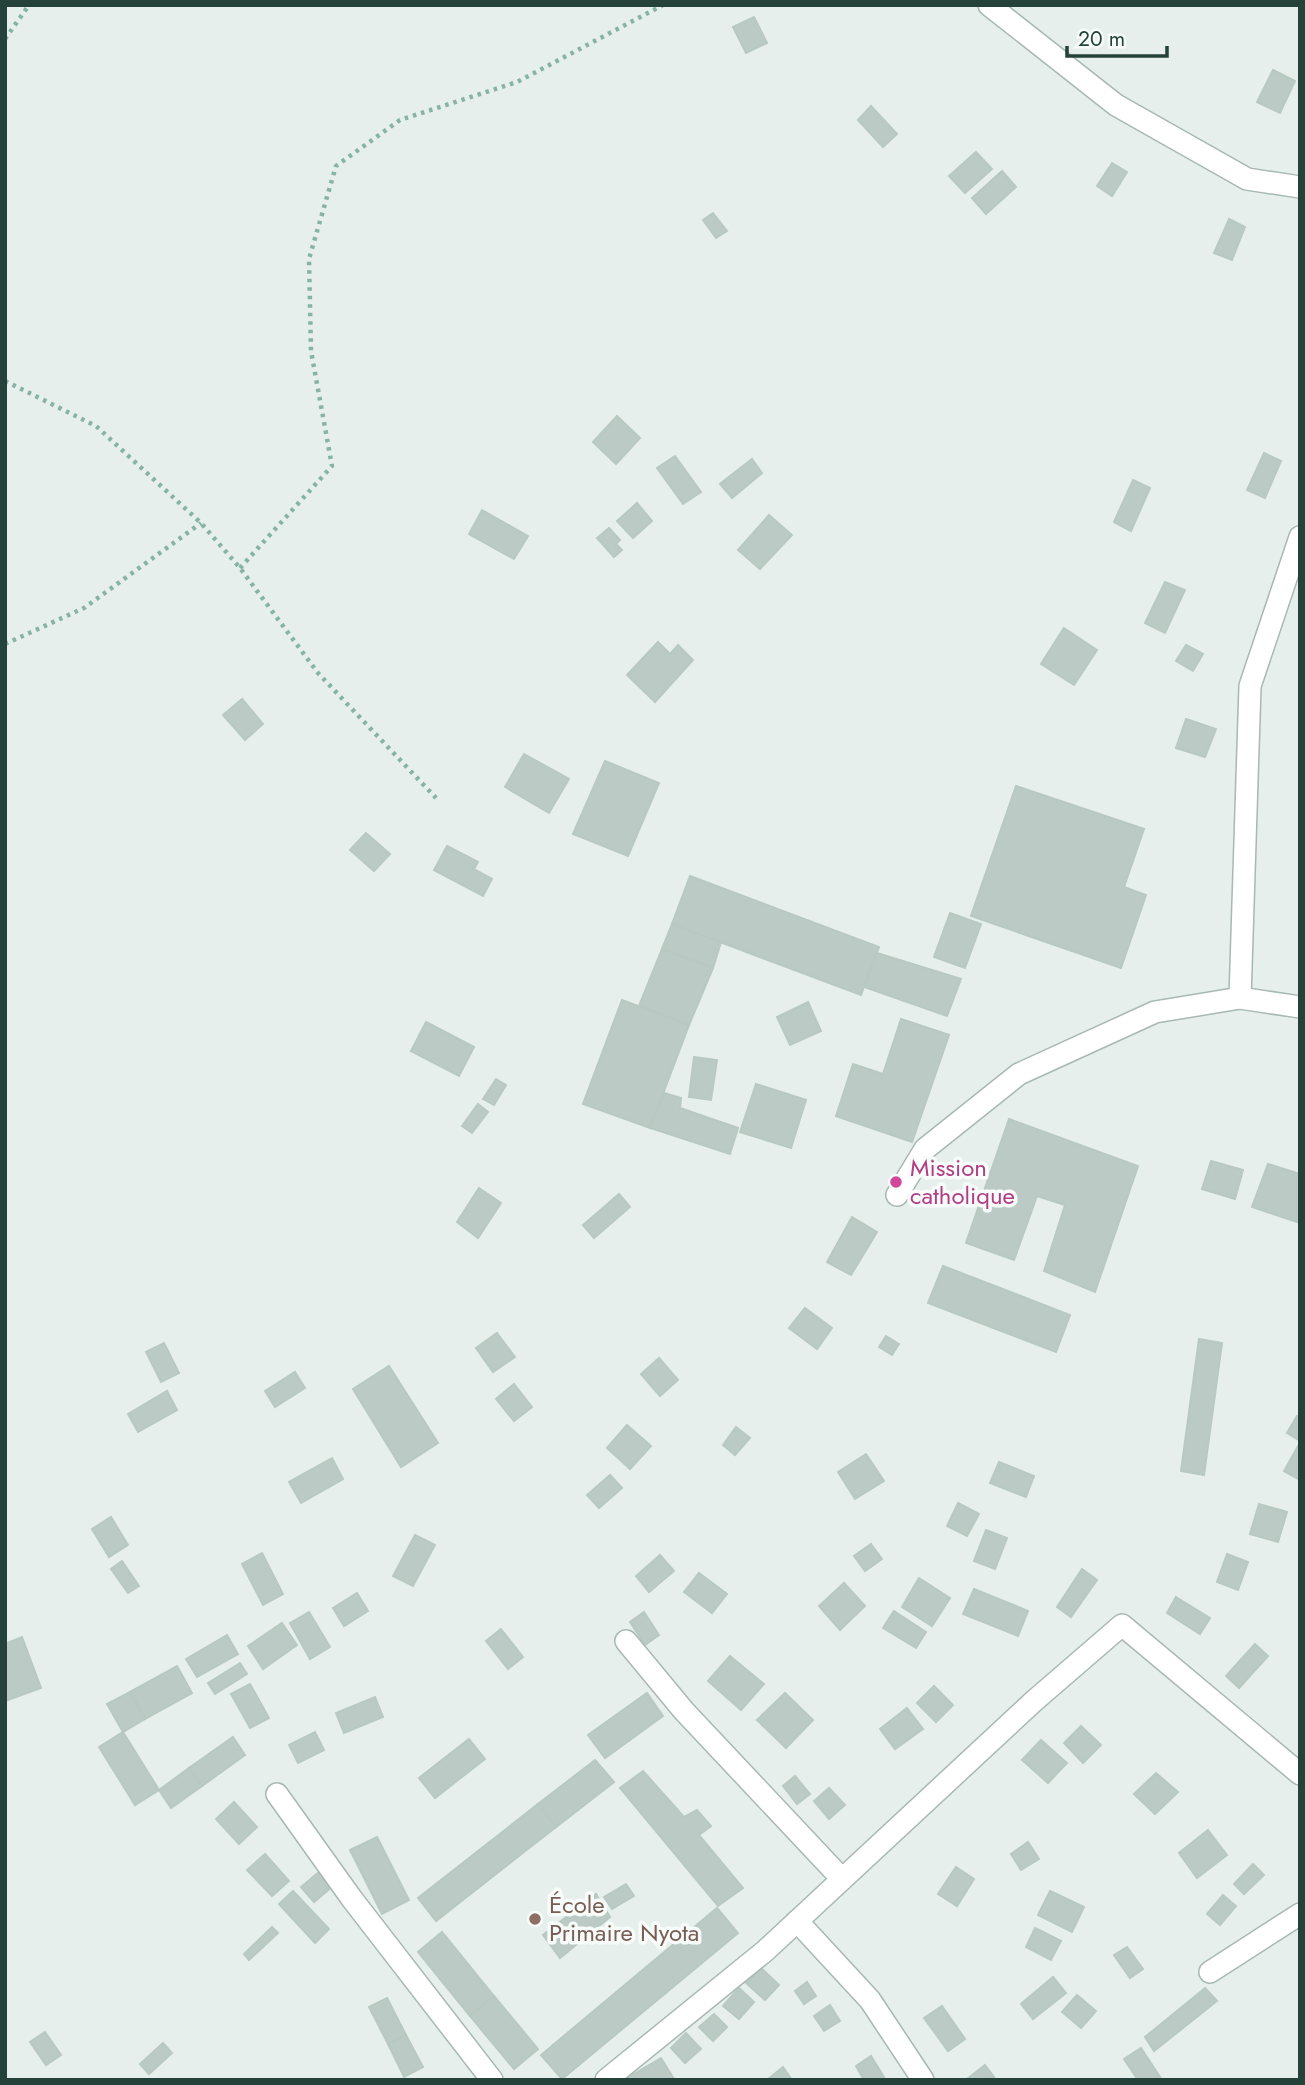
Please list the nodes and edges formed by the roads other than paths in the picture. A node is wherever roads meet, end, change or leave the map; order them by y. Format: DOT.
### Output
graph roads {
  1 [pos="989,5"];
  2 [pos="1300,187"];
  3 [pos="1300,537"];
  4 [pos="1240,998"];
  5 [pos="1300,1007"];
  6 [pos="897,1195"];
  7 [pos="626,1641"];
  8 [pos="1300,1774"];
  9 [pos="278,1794"];
  10 [pos="842,1879"];
  11 [pos="1300,1914"];
  12 [pos="797,1921"];
  13 [pos="1210,1972"];
  14 [pos="492,2080"];
  15 [pos="606,2080"];
  16 [pos="923,2080"];
  1 -- 2 [label="street"];
  3 -- 4 [label="street"];
  4 -- 5 [label="street"];
  4 -- 6 [label="street"];
  7 -- 10 [label="street"];
  8 -- 10 [label="street"];
  9 -- 14 [label="street"];
  10 -- 12 [label="street"];
  11 -- 13 [label="street"];
  12 -- 15 [label="street"];
  12 -- 16 [label="street"];
}
